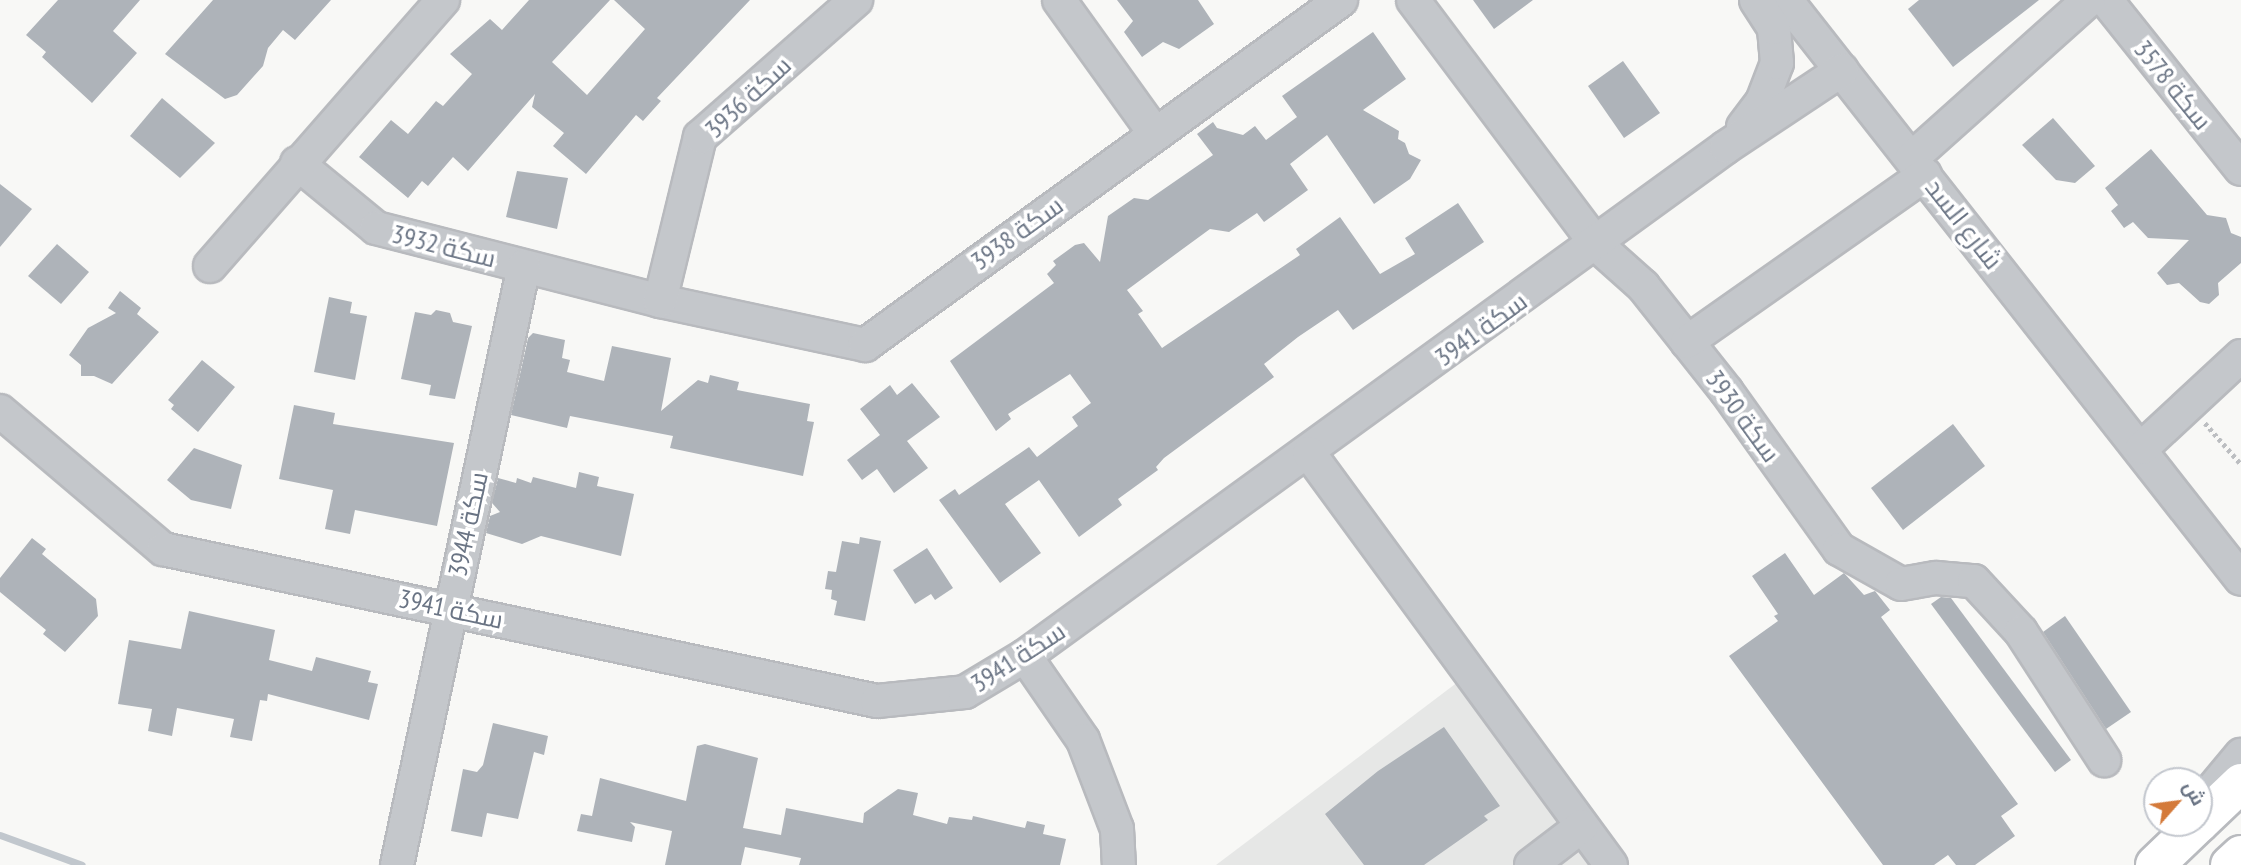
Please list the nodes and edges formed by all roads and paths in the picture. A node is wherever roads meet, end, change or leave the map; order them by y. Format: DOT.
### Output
graph roads {
  1 [pos="443,0"];
  2 [pos="856,0"];
  3 [pos="1059,0"];
  4 [pos="1341,0"];
  5 [pos="1413,0"];
  6 [pos="1756,0"];
  7 [pos="1786,0"];
  8 [pos="2089,0"];
  9 [pos="2106,0"];
  10 [pos="1842,69"];
  11 [pos="1154,132"];
  12 [pos="1726,147"];
  13 [pos="297,163"];
  14 [pos="1918,166"];
  15 [pos="2241,169"];
  16 [pos="1597,245"];
  17 [pos="210,266"];
  18 [pos="524,266"];
  19 [pos="660,301"];
  20 [pos="1687,342"];
  21 [pos="2241,356"];
  22 [pos="2188,404"];
  23 [pos="0,411"];
  24 [pos="2142,448"];
  25 [pos="1309,453"];
  26 [pos="2241,464"];
  27 [pos="2187,505"];
  28 [pos="2241,558"];
  29 [pos="2241,579"];
  30 [pos="449,609"];
  31 [pos="1025,656"];
  32 [pos="2241,755"];
  33 [pos="2104,760"];
  34 [pos="2241,783"];
  35 [pos="2213,788"];
  36 [pos="2213,810"];
  37 [pos="1582,827"];
  38 [pos="2170,837"];
  39 [pos="2184,837"];
  40 [pos="2241,855"];
  41 [pos="397,865"];
  42 [pos="1119,865"];
  43 [pos="1531,865"];
  44 [pos="1611,865"];
  45 [pos="2145,865"];
  46 [pos="2155,865"];
  47 [pos="2230,865"];
  1 -- 13 [label="street"];
  2 -- 19 [label="street, سكة 3936"];
  3 -- 11 [label="street"];
  4 -- 11 [label="street, سكة 3938"];
  5 -- 16 [label="street, سكة 3930"];
  6 -- 12 [label="street"];
  7 -- 10 [label="street, شارع السد"];
  8 -- 14 [label="street"];
  9 -- 15 [label="street, سكة 3578"];
  10 -- 12 [label="street, سكة 3941"];
  10 -- 14 [label="street, شارع السد"];
  11 -- 19 [label="street, سكة 3938"];
  12 -- 16 [label="street, سكة 3941"];
  13 -- 17 [label="street"];
  13 -- 18 [label="street, سكة 3932"];
  14 -- 20 [label="street"];
  14 -- 24 [label="street, شارع السد"];
  16 -- 20 [label="street, سكة 3930"];
  16 -- 25 [label="street, سكة 3941"];
  18 -- 19 [label="street, سكة 3932"];
  18 -- 30 [label="street, سكة 3944"];
  20 -- 33 [label="street, سكة 3930"];
  21 -- 22 [label="street"];
  22 -- 24 [label="street"];
  22 -- 26 [label="path"];
  23 -- 30 [label="street, سكة 3941"];
  24 -- 27 [label="street, شارع السد"];
  25 -- 31 [label="street, سكة 3941"];
  25 -- 37 [label="street"];
  27 -- 28 [label="street"];
  27 -- 29 [label="street"];
  30 -- 31 [label="street, سكة 3941"];
  30 -- 41 [label="street, سكة 3944"];
  31 -- 42 [label="street"];
  32 -- 35 [label="street"];
  34 -- 36 [label="main road"];
  37 -- 43 [label="street"];
  37 -- 44 [label="street"];
  38 -- 45 [label="street"];
  39 -- 46 [label="main road"];
  40 -- 47 [label="main road"];
}
